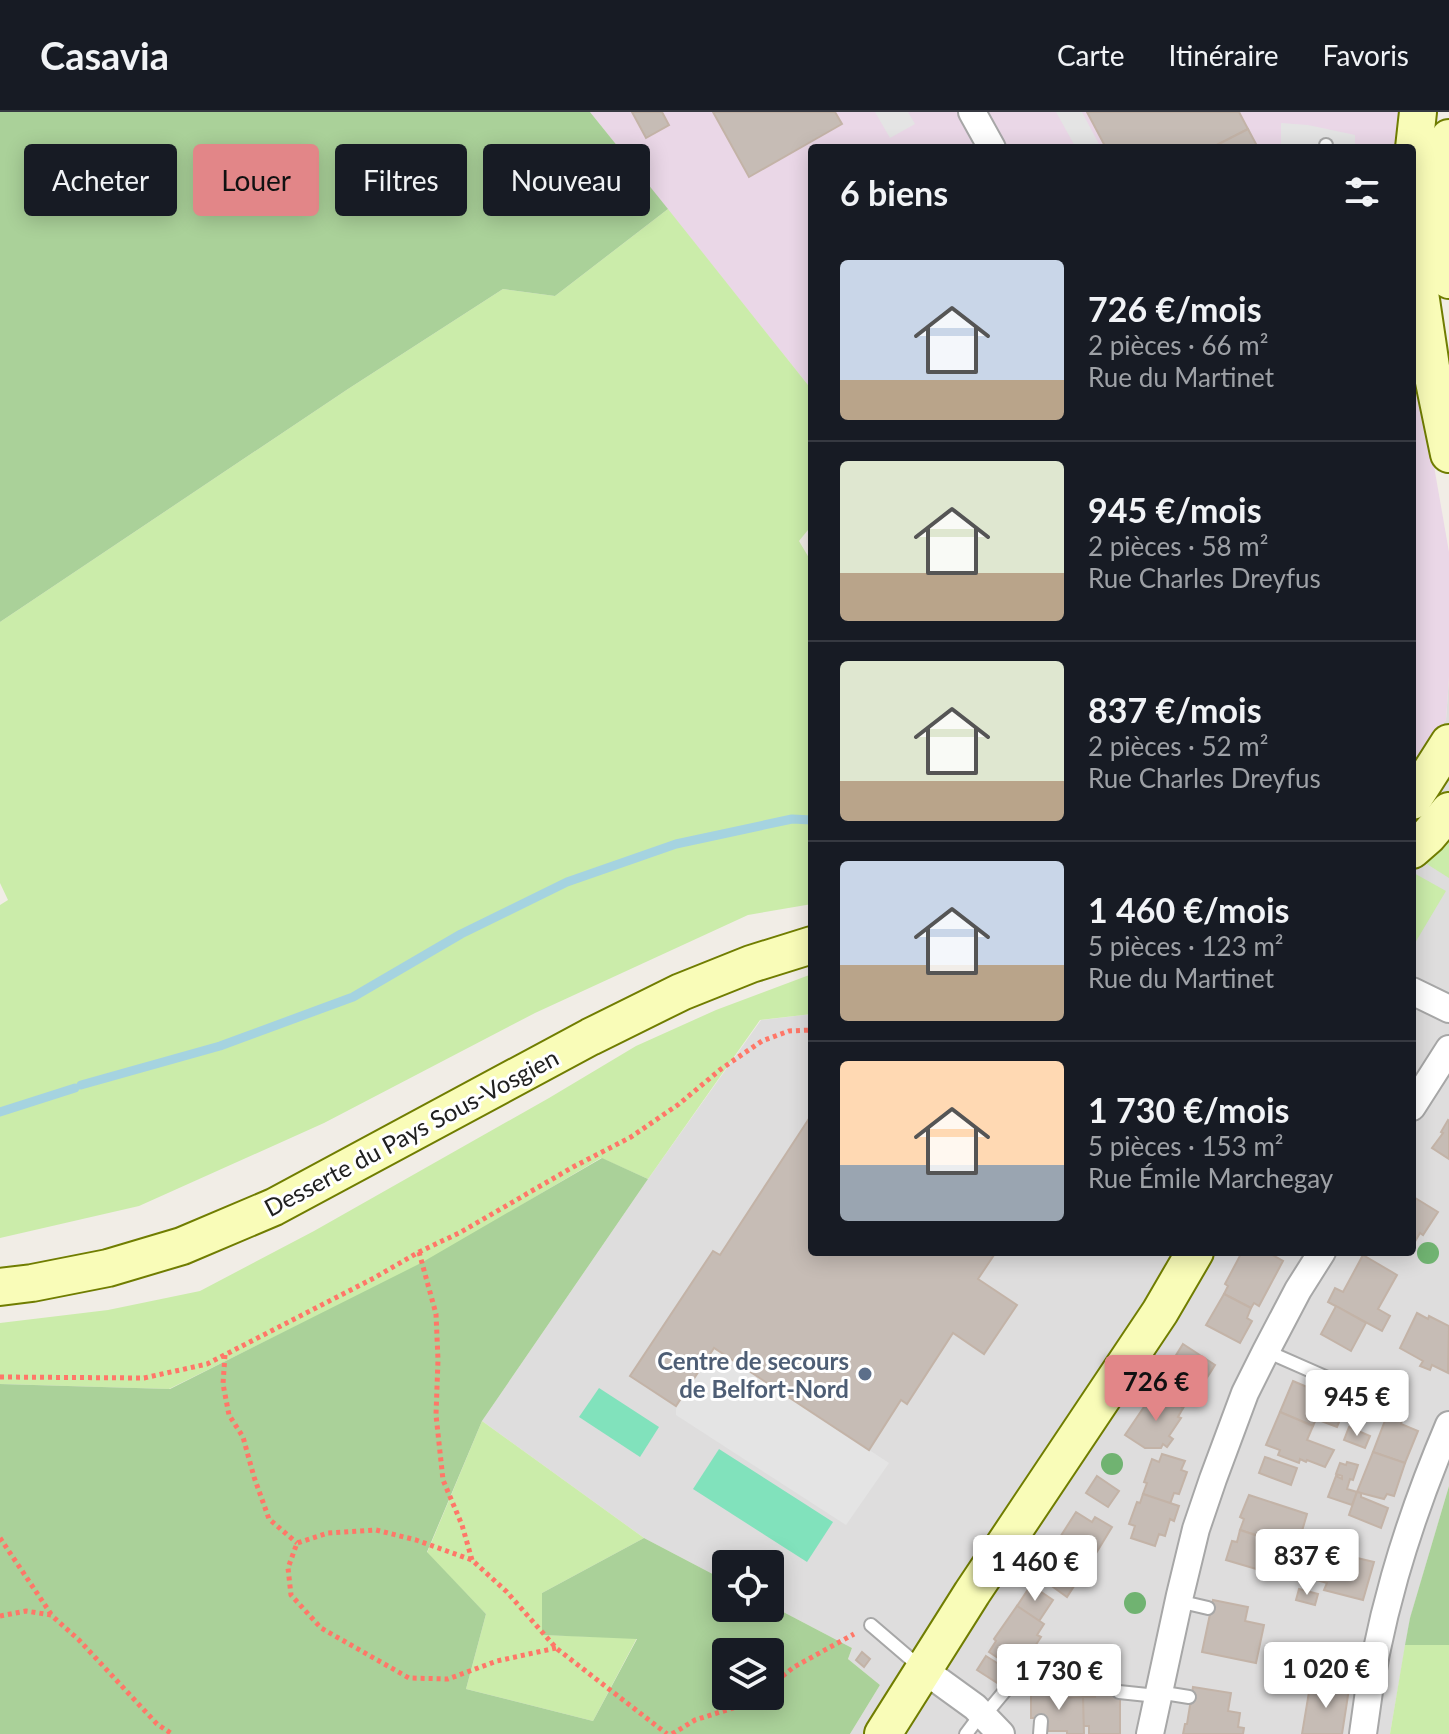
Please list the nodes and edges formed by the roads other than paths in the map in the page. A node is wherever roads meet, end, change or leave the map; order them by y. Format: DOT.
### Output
graph roads {
  1 [pos="972,112"];
  2 [pos="1418,112"];
  3 [pos="1435,112"];
  4 [pos="1449,138"];
  5 [pos="990,144"];
  6 [pos="1414,144"];
  7 [pos="1441,219"];
  8 [pos="1416,266"];
  9 [pos="1449,280"];
  10 [pos="1449,454"];
  11 [pos="1449,743"];
  12 [pos="1416,796"];
  13 [pos="1449,811"];
  14 [pos="1416,846"];
  15 [pos="808,946"];
  16 [pos="1416,993"];
  17 [pos="1449,1009"];
  18 [pos="1449,1049"];
  19 [pos="1418,1098"];
  20 [pos="1193,1256"];
  21 [pos="1319,1256"];
  22 [pos="0,1287"];
  23 [pos="1266,1351"];
  24 [pos="1332,1380"];
  25 [pos="1449,1425"];
  26 [pos="1178,1601"];
  27 [pos="1208,1608"];
  28 [pos="871,1625"];
  29 [pos="924,1670"];
  30 [pos="1018,1675"];
  31 [pos="1119,1692"];
  32 [pos="1158,1694"];
  33 [pos="1189,1697"];
  34 [pos="983,1724"];
  35 [pos="883,1734"];
  36 [pos="1150,1734"];
  37 [pos="1363,1734"];
  1 -- 5 [label="street"];
  2 -- 6 [label="main road"];
  3 -- 7 [label="street"];
  4 -- 7 [label="main road"];
  7 -- 9 [label="main road"];
  8 -- 10 [label="main road"];
  11 -- 12 [label="main road"];
  13 -- 14 [label="main road"];
  15 -- 22 [label="main road, Desserte du Pays Sous-Vosgien"];
  16 -- 17 [label="street"];
  18 -- 19 [label="street"];
  20 -- 29 [label="main road"];
  21 -- 23 [label="street"];
  23 -- 24 [label="lane"];
  23 -- 26 [label="street"];
  25 -- 37 [label="street"];
  26 -- 27 [label="lane"];
  26 -- 32 [label="street"];
  28 -- 29 [label="lane"];
  29 -- 34 [label="street"];
  29 -- 35 [label="main road"];
  30 -- 34 [label="lane"];
  31 -- 32 [label="lane"];
  32 -- 33 [label="lane"];
  32 -- 36 [label="street"];
}
